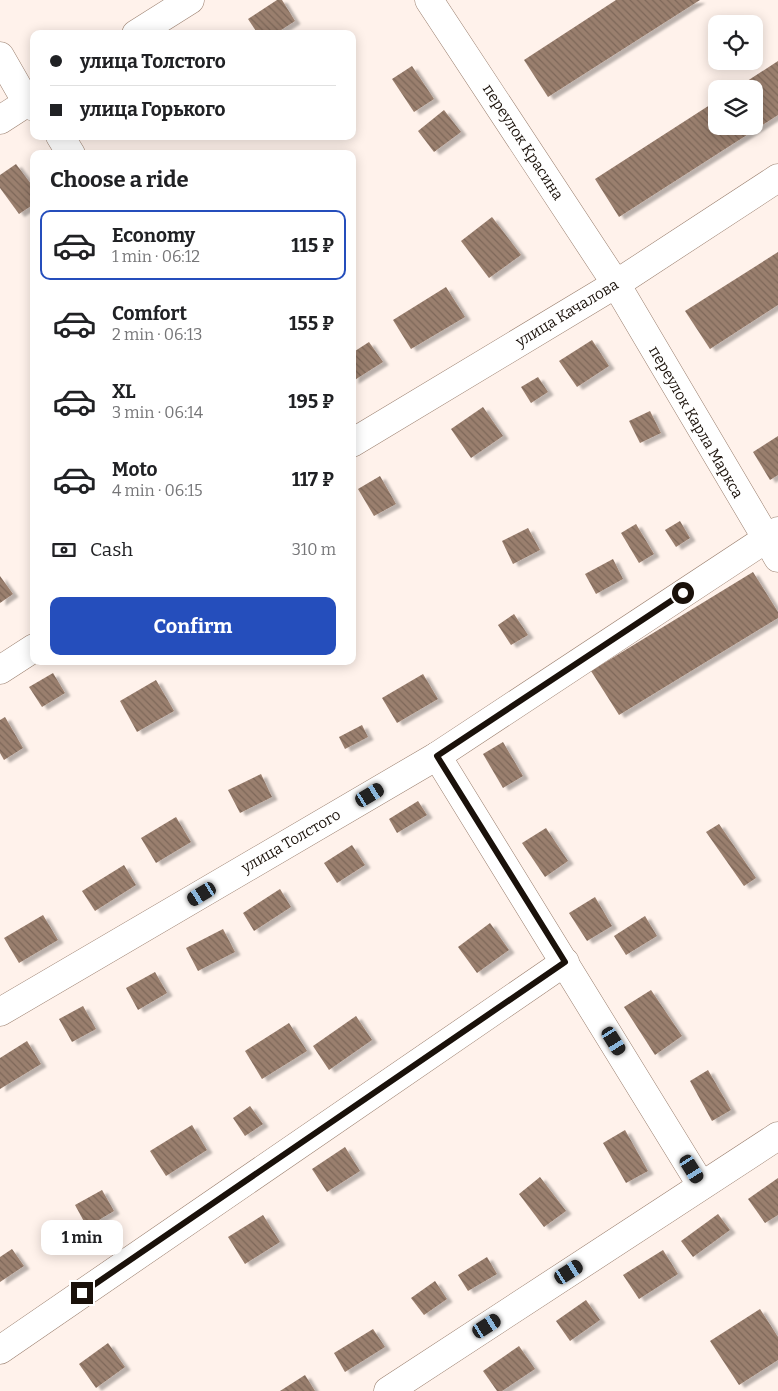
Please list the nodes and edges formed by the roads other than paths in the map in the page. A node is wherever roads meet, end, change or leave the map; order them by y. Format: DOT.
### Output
graph roads {
  1 [pos="190,0"];
  2 [pos="430,0"];
  3 [pos="142,30"];
  4 [pos="0,56"];
  5 [pos="30,101"];
  6 [pos="30,103"];
  7 [pos="0,120"];
  8 [pos="778,178"];
  9 [pos="616,284"];
  10 [pos="356,441"];
  11 [pos="774,543"];
  12 [pos="30,651"];
  13 [pos="0,670"];
  14 [pos="437,756"];
  15 [pos="565,962"];
  16 [pos="0,1012"];
  17 [pos="778,1136"];
  18 [pos="701,1184"];
  19 [pos="1,1348"];
  20 [pos="388,1391"];
  1 -- 3 [label="street"];
  2 -- 9 [label="street, переулок Красина"];
  4 -- 5 [label="street"];
  6 -- 7 [label="street"];
  8 -- 9 [label="street, улица Качалова"];
  9 -- 10 [label="street, улица Качалова"];
  9 -- 11 [label="street, переулок Карла Маркса"];
  11 -- 14 [label="street, улица Толстого"];
  12 -- 13 [label="street"];
  14 -- 15 [label="street"];
  14 -- 16 [label="street, улица Толстого"];
  15 -- 18 [label="street"];
  15 -- 19 [label="street"];
  17 -- 18 [label="street"];
  18 -- 20 [label="street"];
}
